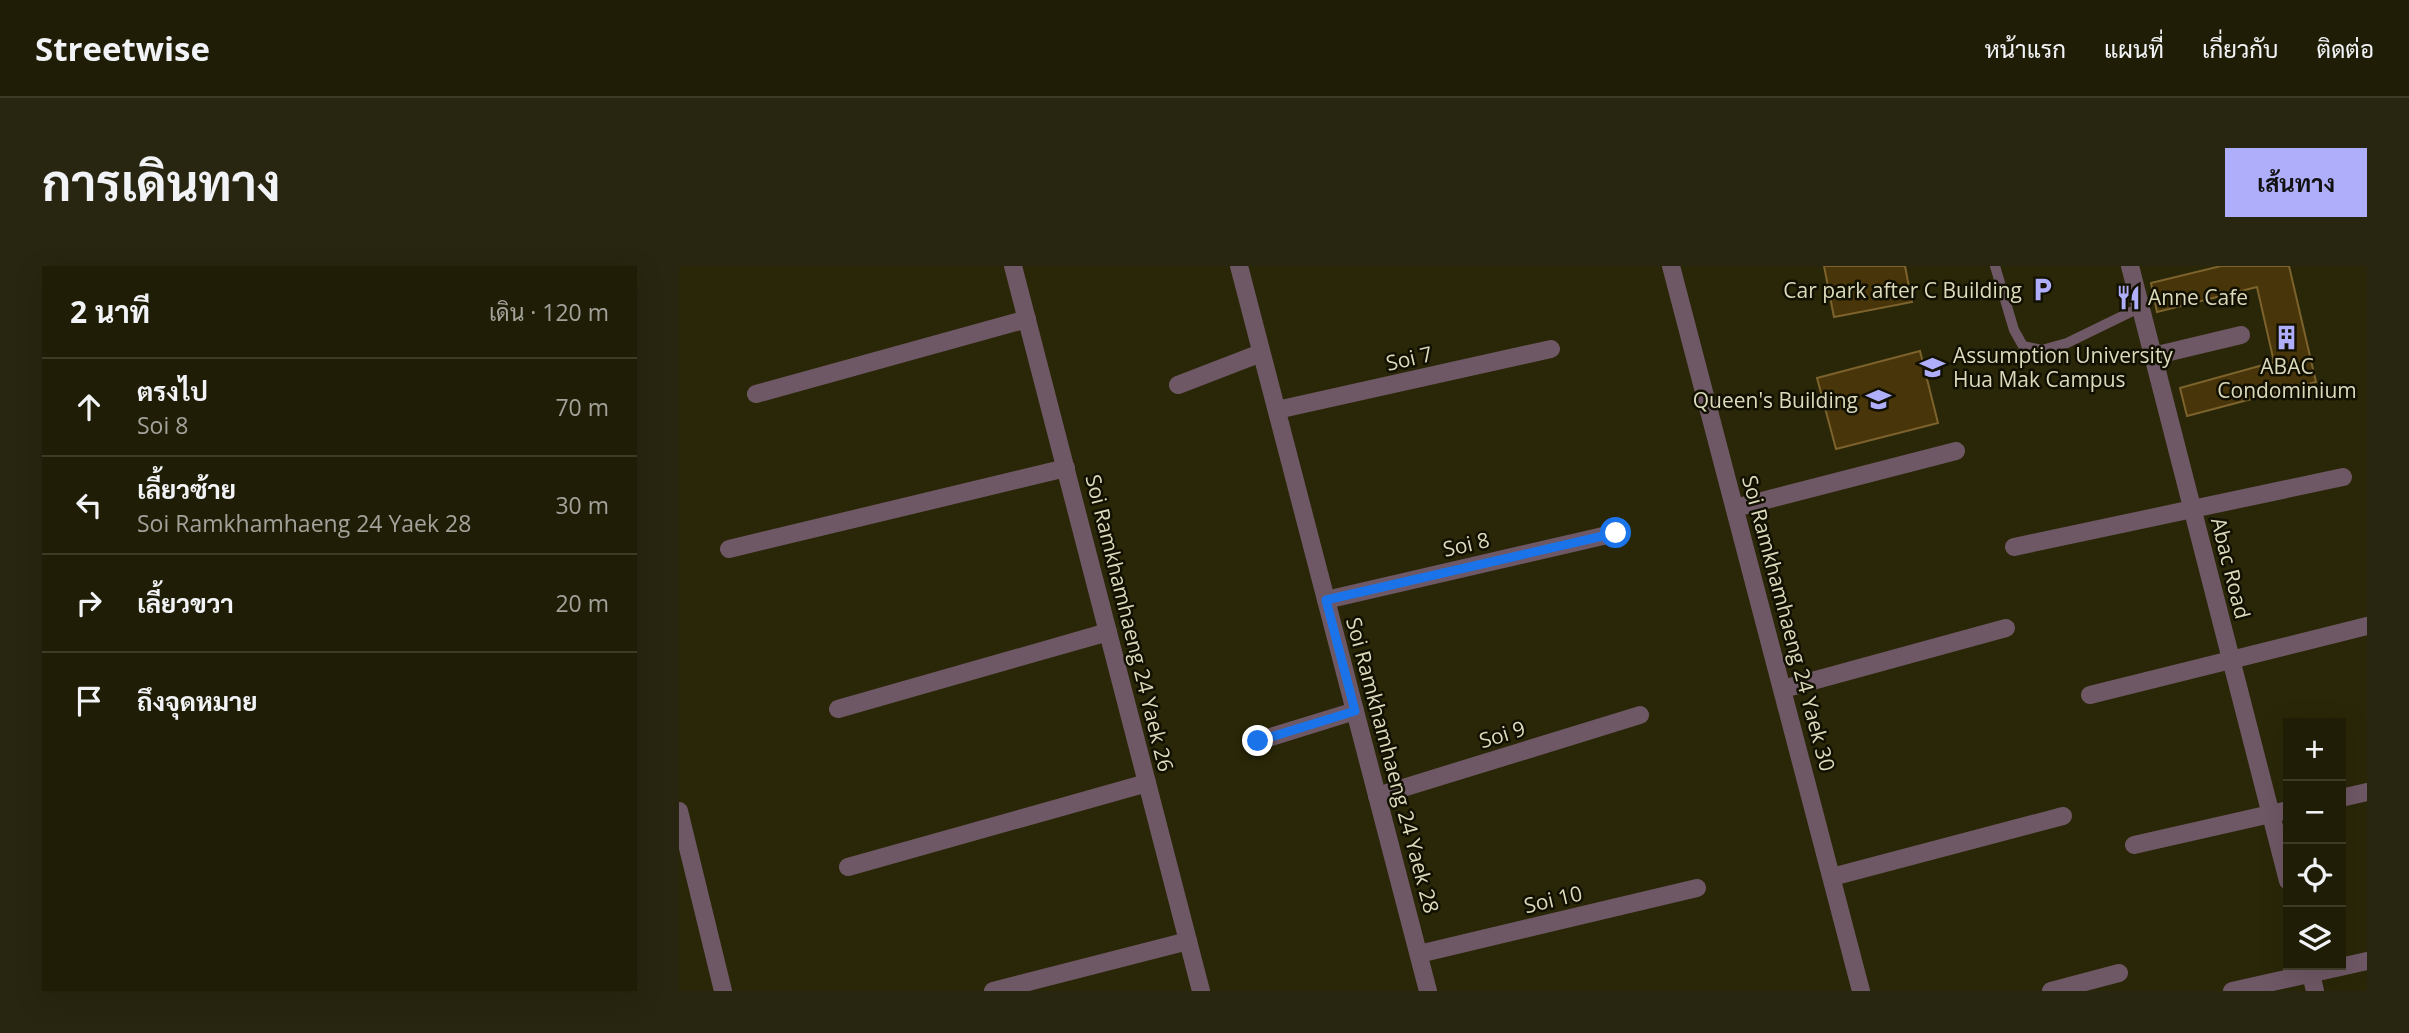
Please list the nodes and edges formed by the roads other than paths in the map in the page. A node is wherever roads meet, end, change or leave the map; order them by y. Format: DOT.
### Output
graph roads {
  1 [pos="1013,266"];
  2 [pos="1239,266"];
  3 [pos="1671,266"];
  4 [pos="1995,266"];
  5 [pos="2130,266"];
  6 [pos="2141,307"];
  7 [pos="1027,319"];
  8 [pos="2241,335"];
  9 [pos="1551,349"];
  10 [pos="1261,353"];
  11 [pos="2153,356"];
  12 [pos="1178,385"];
  13 [pos="756,394"];
  14 [pos="1277,410"];
  15 [pos="1956,451"];
  16 [pos="1066,468"];
  17 [pos="2343,477"];
  18 [pos="1735,508"];
  19 [pos="2192,510"];
  20 [pos="1616,533"];
  21 [pos="2014,547"];
  22 [pos="729,549"];
  23 [pos="1326,600"];
  24 [pos="2367,626"];
  25 [pos="2006,628"];
  26 [pos="1108,632"];
  27 [pos="2230,659"];
  28 [pos="1783,689"];
  29 [pos="2090,695"];
  30 [pos="838,709"];
  31 [pos="1355,711"];
  32 [pos="1640,715"];
  33 [pos="1258,741"];
  34 [pos="1147,783"];
  35 [pos="2367,792"];
  36 [pos="1377,796"];
  37 [pos="2346,797"];
  38 [pos="679,811"];
  39 [pos="2280,811"];
  40 [pos="2063,816"];
  41 [pos="2284,844"];
  42 [pos="2134,845"];
  43 [pos="848,867"];
  44 [pos="1832,877"];
  45 [pos="1697,888"];
  46 [pos="1188,941"];
  47 [pos="1419,954"];
  48 [pos="2367,961"];
  49 [pos="2346,964"];
  50 [pos="2302,970"];
  51 [pos="2310,970"];
  52 [pos="2119,973"];
  53 [pos="723,991"];
  54 [pos="993,991"];
  55 [pos="1201,991"];
  56 [pos="1429,991"];
  57 [pos="1861,991"];
  58 [pos="2051,991"];
  59 [pos="2232,991"];
  60 [pos="2315,991"];
  1 -- 7 [label="street, Soi Ramkhamhaeng 24 Yaek 26"];
  2 -- 10 [label="street, Soi Ramkhamhaeng 24 Yaek 28"];
  3 -- 18 [label="street, Soi Ramkhamhaeng 24 Yaek 30"];
  4 -- 6 [label="lane"];
  5 -- 6 [label="street, Abac Road"];
  6 -- 11 [label="street, Abac Road"];
  7 -- 13 [label="street"];
  7 -- 16 [label="street, Soi Ramkhamhaeng 24 Yaek 26"];
  8 -- 11 [label="street"];
  9 -- 14 [label="street, Soi 7"];
  10 -- 12 [label="street"];
  10 -- 14 [label="street, Soi Ramkhamhaeng 24 Yaek 28"];
  11 -- 19 [label="street, Abac Road"];
  14 -- 23 [label="street, Soi Ramkhamhaeng 24 Yaek 28"];
  15 -- 18 [label="street"];
  16 -- 22 [label="street"];
  16 -- 26 [label="street, Soi Ramkhamhaeng 24 Yaek 26"];
  17 -- 19 [label="street"];
  18 -- 28 [label="street, Soi Ramkhamhaeng 24 Yaek 30"];
  19 -- 21 [label="street"];
  19 -- 27 [label="street, Abac Road"];
  20 -- 23 [label="street, Soi 8"];
  23 -- 31 [label="street, Soi Ramkhamhaeng 24 Yaek 28"];
  24 -- 27 [label="street"];
  25 -- 28 [label="street"];
  26 -- 30 [label="street"];
  26 -- 34 [label="street, Soi Ramkhamhaeng 24 Yaek 26"];
  27 -- 29 [label="street"];
  27 -- 39 [label="street, Abac Road"];
  28 -- 44 [label="street, Soi Ramkhamhaeng 24 Yaek 30"];
  31 -- 33 [label="street"];
  31 -- 36 [label="street, Soi Ramkhamhaeng 24 Yaek 28"];
  32 -- 36 [label="street, Soi 9"];
  34 -- 43 [label="street"];
  34 -- 46 [label="street, Soi Ramkhamhaeng 24 Yaek 26"];
  35 -- 37 [label="street"];
  36 -- 47 [label="street, Soi Ramkhamhaeng 24 Yaek 28"];
  38 -- 53 [label="street"];
  39 -- 41 [label="street, Abac Road"];
  39 -- 42 [label="street"];
  40 -- 44 [label="street"];
  44 -- 57 [label="street, Soi Ramkhamhaeng 24 Yaek 30"];
  45 -- 47 [label="street, Soi 10"];
  46 -- 54 [label="street"];
  46 -- 55 [label="street, Soi Ramkhamhaeng 24 Yaek 26"];
  47 -- 56 [label="street, Soi Ramkhamhaeng 24 Yaek 28"];
  48 -- 49 [label="street"];
  50 -- 59 [label="street"];
  51 -- 60 [label="street"];
  52 -- 58 [label="street"];
}
